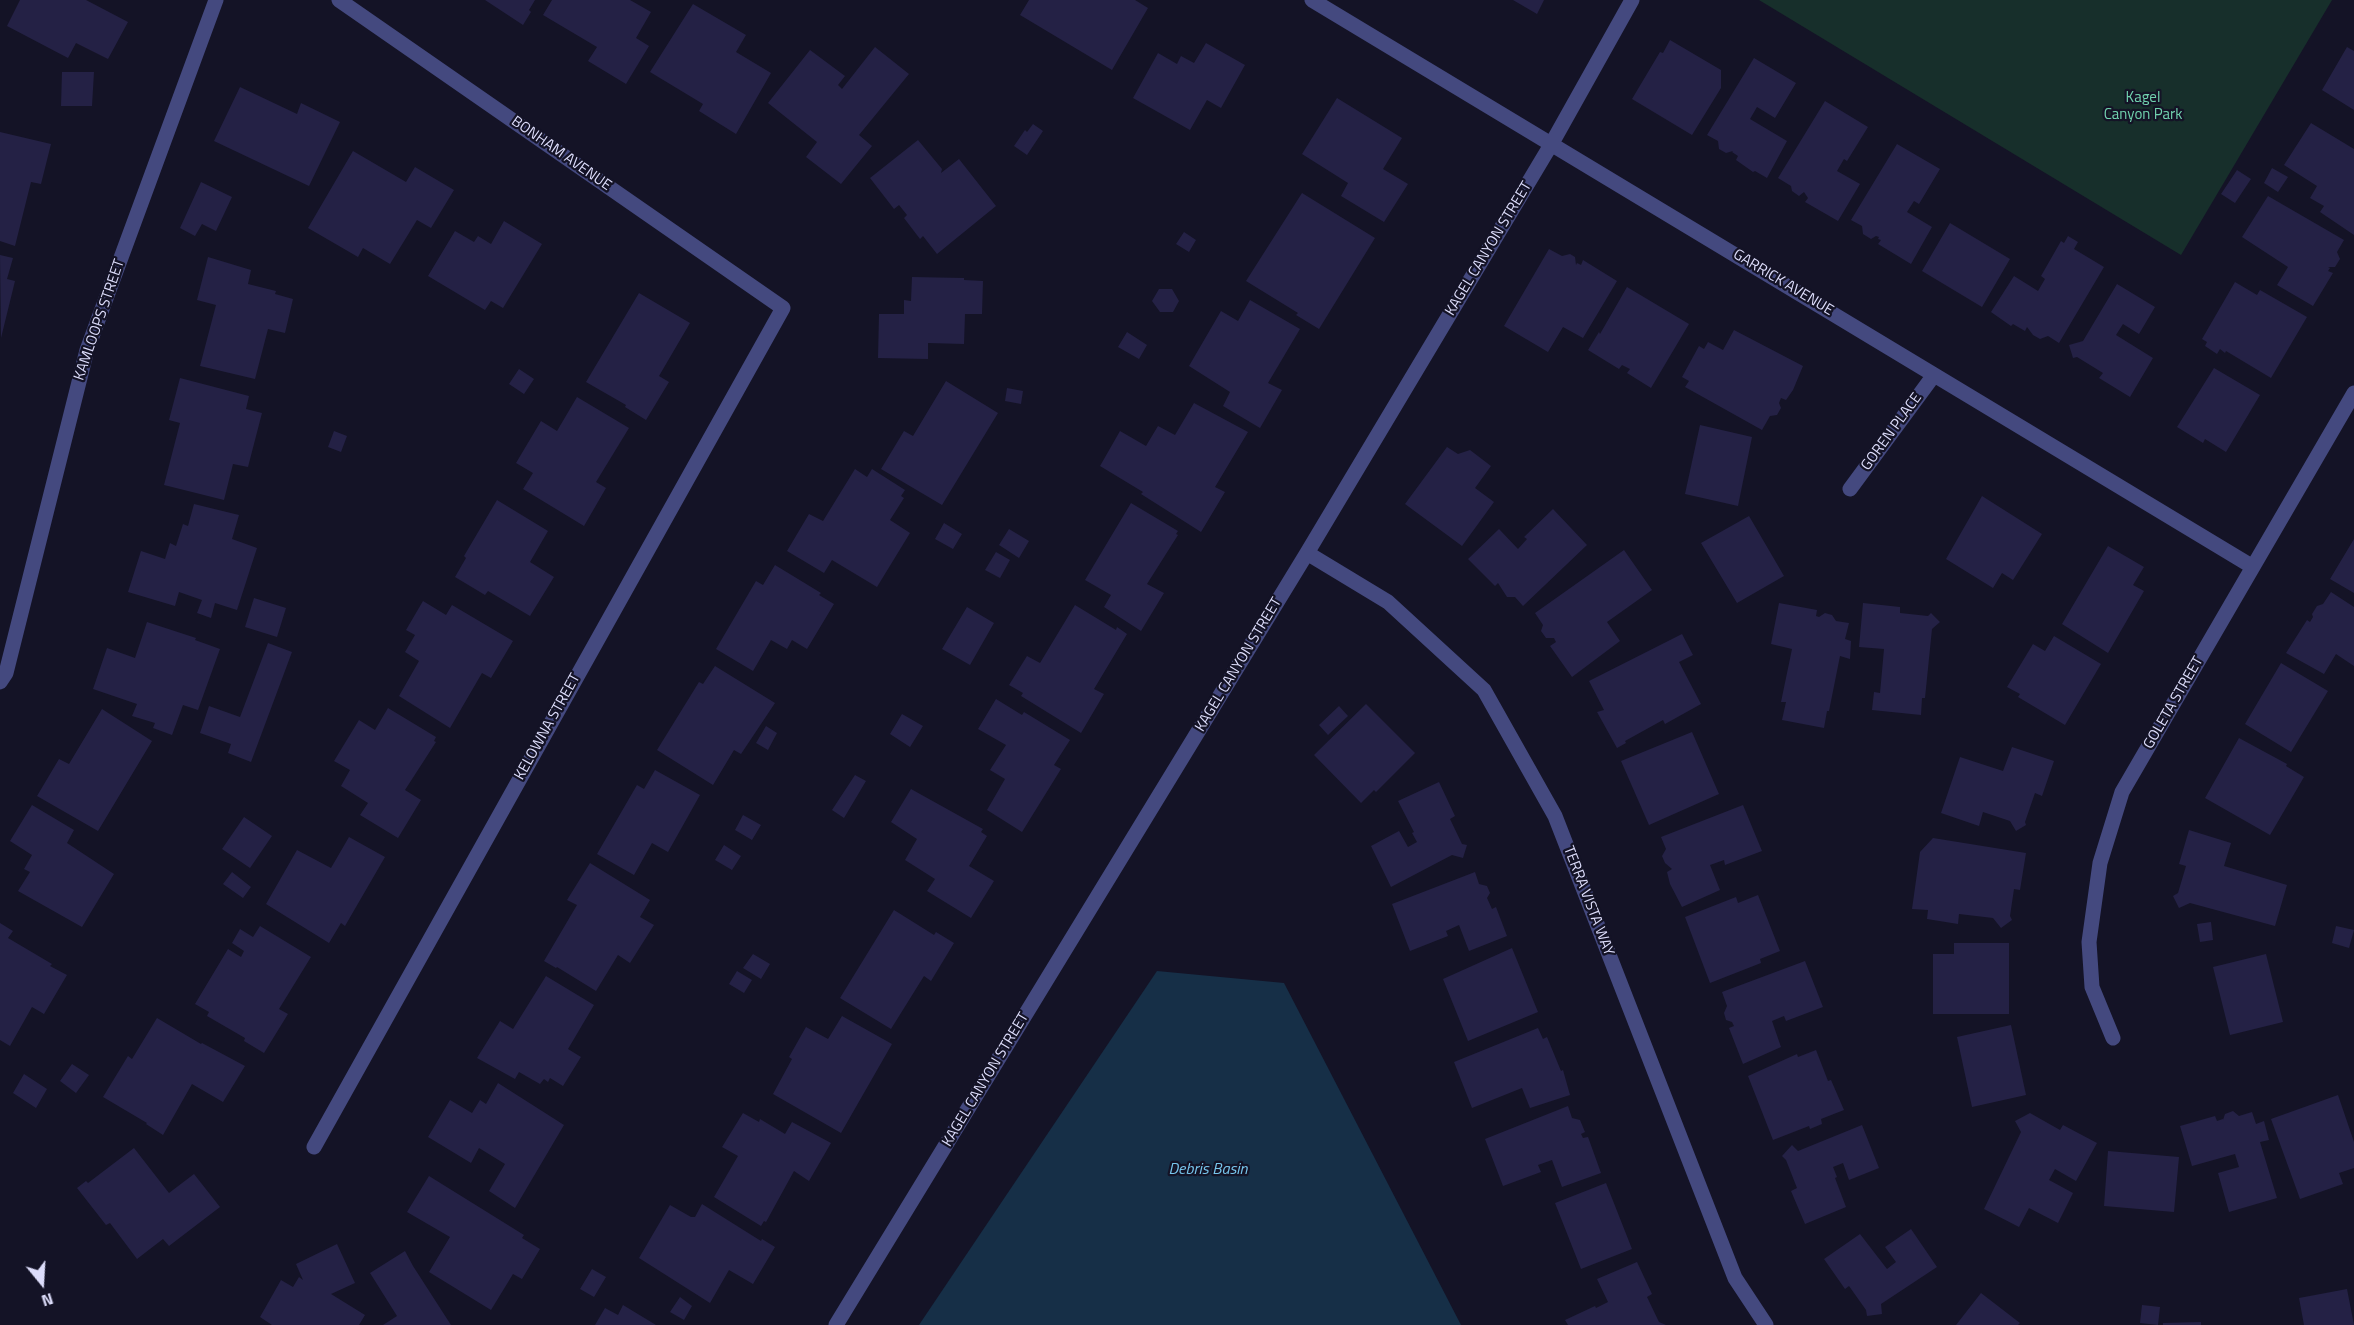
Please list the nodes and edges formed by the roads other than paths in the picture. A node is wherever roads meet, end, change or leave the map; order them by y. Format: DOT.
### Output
graph roads {
  1 [pos="216,0"];
  2 [pos="339,0"];
  3 [pos="1312,0"];
  4 [pos="1632,0"];
  5 [pos="1552,143"];
  6 [pos="783,308"];
  7 [pos="1934,375"];
  8 [pos="2354,393"];
  9 [pos="1850,489"];
  10 [pos="1307,553"];
  11 [pos="2253,567"];
  12 [pos="0,682"];
  13 [pos="2113,1038"];
  14 [pos="314,1147"];
  15 [pos="837,1325"];
  16 [pos="1766,1325"];
  1 -- 12 [label="street, KAMLOOPS STREET"];
  2 -- 6 [label="street, BONHAM AVENUE"];
  3 -- 5 [label="street, GARRICK AVENUE"];
  4 -- 5 [label="street, KAGEL CANYON STREET"];
  5 -- 7 [label="street, GARRICK AVENUE"];
  5 -- 10 [label="street, KAGEL CANYON STREET"];
  6 -- 14 [label="street, KELOWNA STREET"];
  7 -- 9 [label="street, GOREN PLACE"];
  7 -- 11 [label="street, GARRICK AVENUE"];
  8 -- 11 [label="street, GOLETA STREET"];
  10 -- 15 [label="street, KAGEL CANYON STREET"];
  10 -- 16 [label="street, TERRA VISTA WAY"];
  11 -- 13 [label="street, GOLETA STREET"];
}
